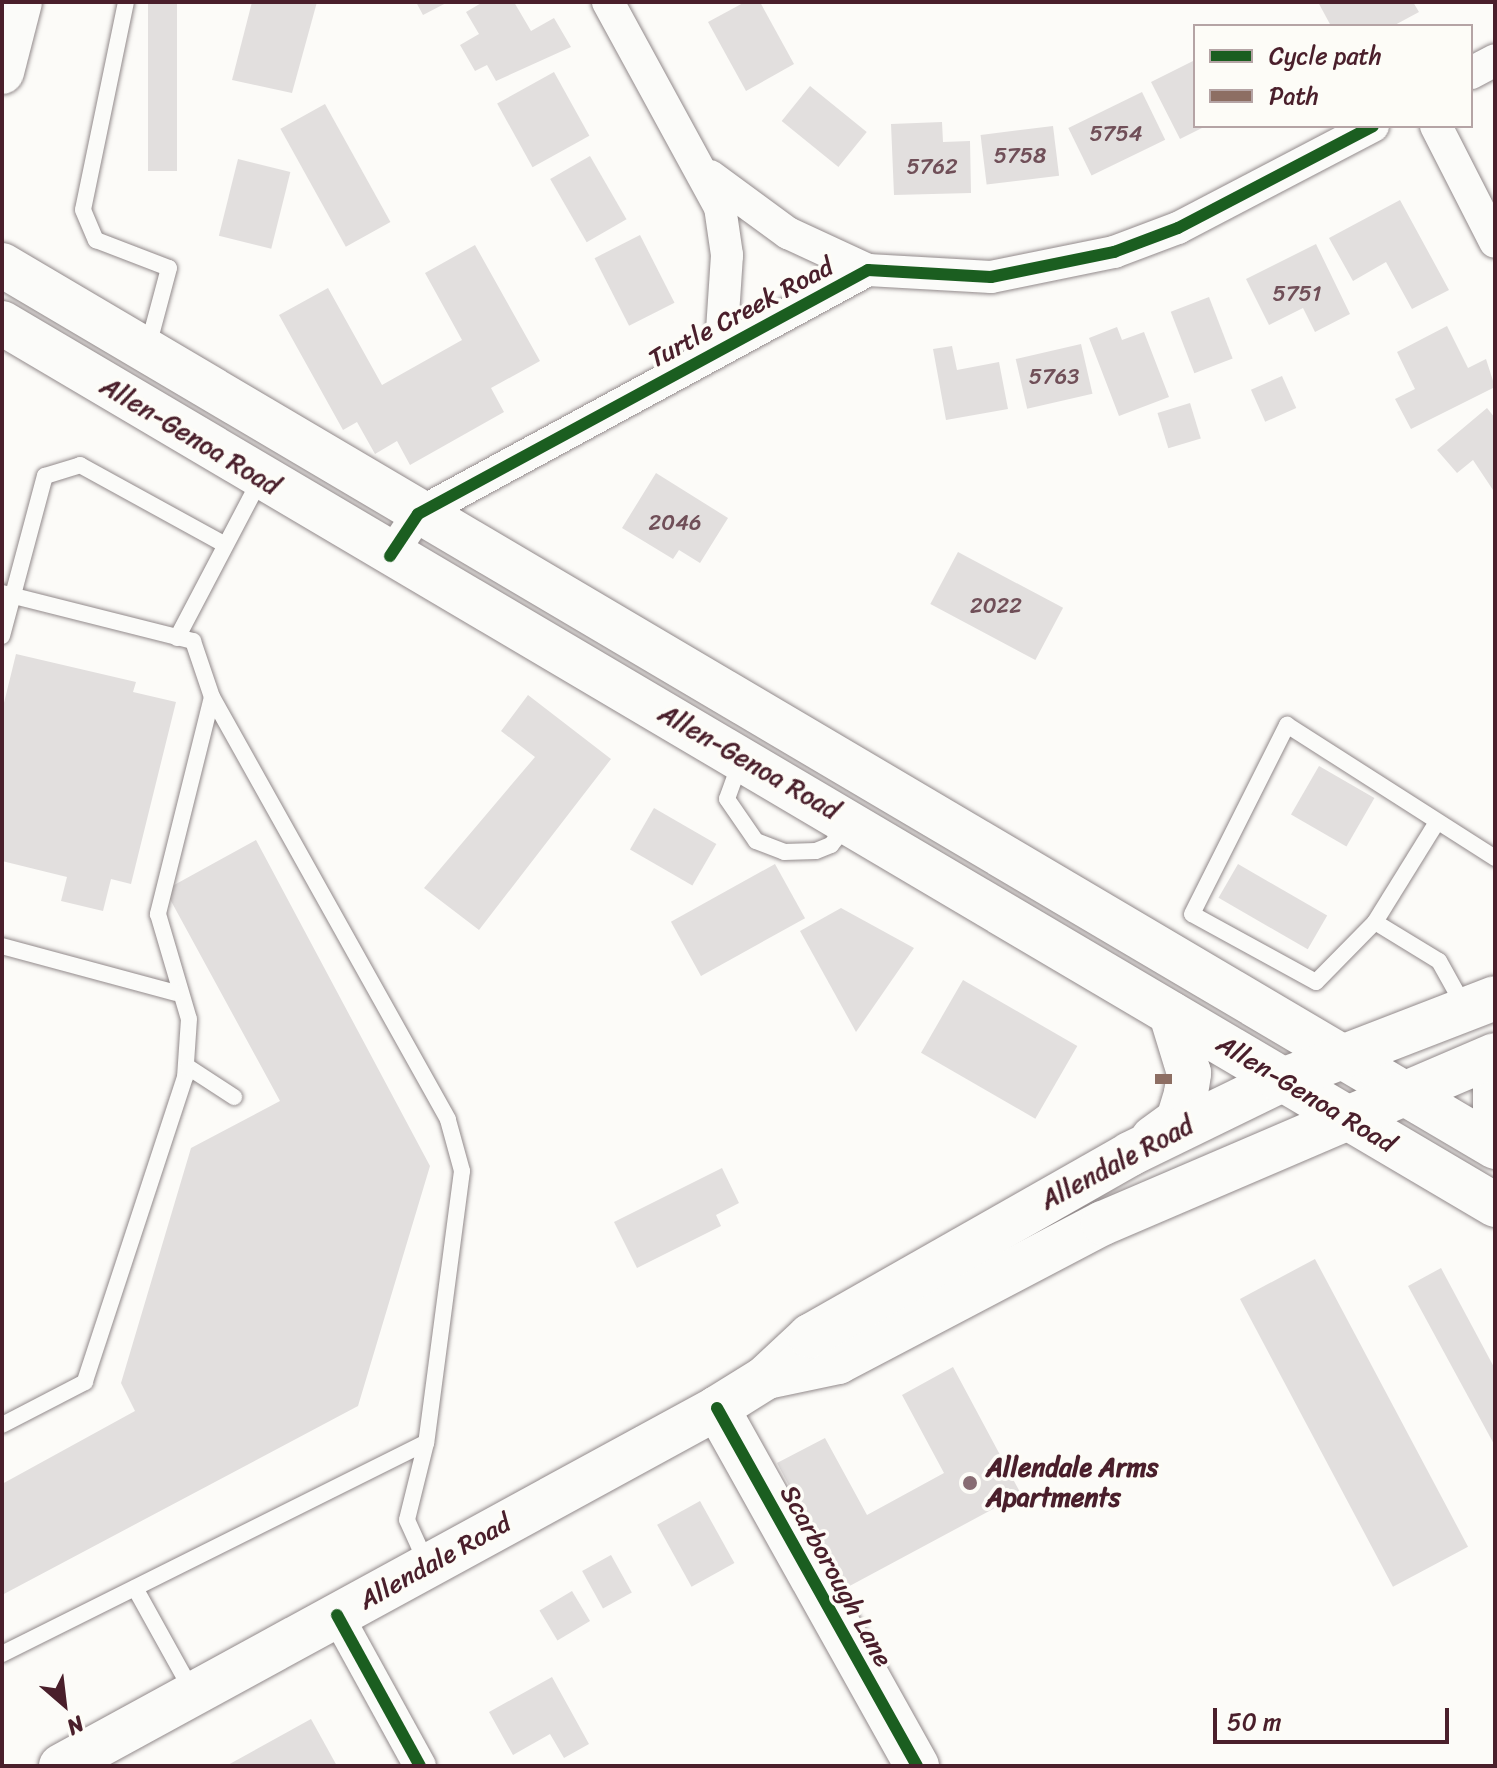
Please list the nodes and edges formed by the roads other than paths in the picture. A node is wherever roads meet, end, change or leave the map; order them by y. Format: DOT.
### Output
graph roads {
  1 [pos="20,2"];
  2 [pos="126,2"];
  3 [pos="608,2"];
  4 [pos="1495,60"];
  5 [pos="2,72"];
  6 [pos="1473,72"];
  7 [pos="1369,128"];
  8 [pos="1437,128"];
  9 [pos="708,174"];
  10 [pos="1495,242"];
  11 [pos="2,265"];
  12 [pos="868,270"];
  13 [pos="2,323"];
  14 [pos="721,346"];
  15 [pos="146,352"];
  16 [pos="261,478"];
  17 [pos="418,514"];
  18 [pos="222,543"];
  19 [pos="390,556"];
  20 [pos="7,594"];
  21 [pos="2,636"];
  22 [pos="177,638"];
  23 [pos="212,697"];
  24 [pos="743,758"];
  25 [pos="869,780"];
  26 [pos="846,818"];
  27 [pos="1437,822"];
  28 [pos="1495,858"];
  29 [pos="1375,922"];
  30 [pos="2,946"];
  31 [pos="176,993"];
  32 [pos="1480,1004"];
  33 [pos="1171,1014"];
  34 [pos="1495,1055"];
  35 [pos="1342,1057"];
  36 [pos="188,1067"];
  37 [pos="1495,1073"];
  38 [pos="1280,1081"];
  39 [pos="1400,1092"];
  40 [pos="234,1097"];
  41 [pos="1341,1116"];
  42 [pos="1495,1129"];
  43 [pos="1495,1147"];
  44 [pos="1130,1154"];
  45 [pos="1495,1205"];
  46 [pos="765,1378"];
  47 [pos="717,1408"];
  48 [pos="2,1425"];
  49 [pos="426,1443"];
  50 [pos="428,1565"];
  51 [pos="135,1588"];
  52 [pos="337,1615"];
  53 [pos="2,1654"];
  54 [pos="193,1694"];
  55 [pos="61,1766"];
  56 [pos="420,1766"];
  57 [pos="917,1766"];
  1 -- 5 [label="main road"];
  2 -- 15 [label="lane"];
  3 -- 9 [label="street"];
  4 -- 6 [label="street"];
  7 -- 12 [label="street, Turtle Creek Road"];
  8 -- 10 [label="street"];
  9 -- 12 [label="street"];
  9 -- 14 [label="street"];
  11 -- 15 [label="main road, Allen-Genoa Road"];
  12 -- 14 [label="street, Turtle Creek Road"];
  13 -- 16 [label="main road, Allen-Genoa Road"];
  14 -- 17 [label="street, Turtle Creek Road"];
  15 -- 17 [label="main road, Allen-Genoa Road"];
  16 -- 18 [label="lane"];
  16 -- 19 [label="main road, Allen-Genoa Road"];
  17 -- 19 [label="street, Turtle Creek Road"];
  17 -- 25 [label="main road, Allen-Genoa Road"];
  18 -- 20 [label="lane"];
  18 -- 22 [label="lane"];
  19 -- 24 [label="main road, Allen-Genoa Road"];
  20 -- 21 [label="lane"];
  20 -- 22 [label="lane"];
  22 -- 23 [label="lane"];
  23 -- 31 [label="lane"];
  23 -- 49 [label="lane"];
  24 -- 26 [label="main road, Allen-Genoa Road"];
  24 -- 26 [label="lane"];
  25 -- 26 [label="main road"];
  25 -- 35 [label="main road, Allen-Genoa Road"];
  26 -- 33 [label="main road, Allen-Genoa Road"];
  27 -- 28 [label="lane"];
  27 -- 29 [label="lane"];
  27 -- 29 [label="lane"];
  29 -- 32 [label="lane"];
  30 -- 31 [label="lane"];
  31 -- 36 [label="lane"];
  32 -- 35 [label="main road, Allendale Road"];
  33 -- 38 [label="main road, Allen-Genoa Road"];
  33 -- 44 [label="main road"];
  34 -- 39 [label="main road, Allendale Road"];
  35 -- 38 [label="main road, Allendale Road"];
  35 -- 39 [label="main road, Allen-Genoa Road"];
  36 -- 40 [label="lane"];
  36 -- 48 [label="lane"];
  37 -- 42 [label="main road"];
  38 -- 41 [label="main road, Allen-Genoa Road"];
  38 -- 44 [label="main road, Allendale Road"];
  39 -- 41 [label="main road, Allendale Road"];
  39 -- 43 [label="main road, Allen-Genoa Road"];
  41 -- 45 [label="main road, Allen-Genoa Road"];
  41 -- 46 [label="main road, Allendale Road"];
  44 -- 46 [label="main road, Allendale Road"];
  46 -- 47 [label="main road, Allendale Road"];
  47 -- 50 [label="main road, Allendale Road"];
  47 -- 57 [label="main road, Scarborough Lane"];
  49 -- 50 [label="lane"];
  49 -- 51 [label="lane"];
  50 -- 52 [label="main road, Allendale Road"];
  51 -- 53 [label="lane"];
  51 -- 54 [label="lane"];
  52 -- 54 [label="main road, Allendale Road"];
  52 -- 56 [label="street"];
  54 -- 55 [label="main road, Allendale Road"];
}
